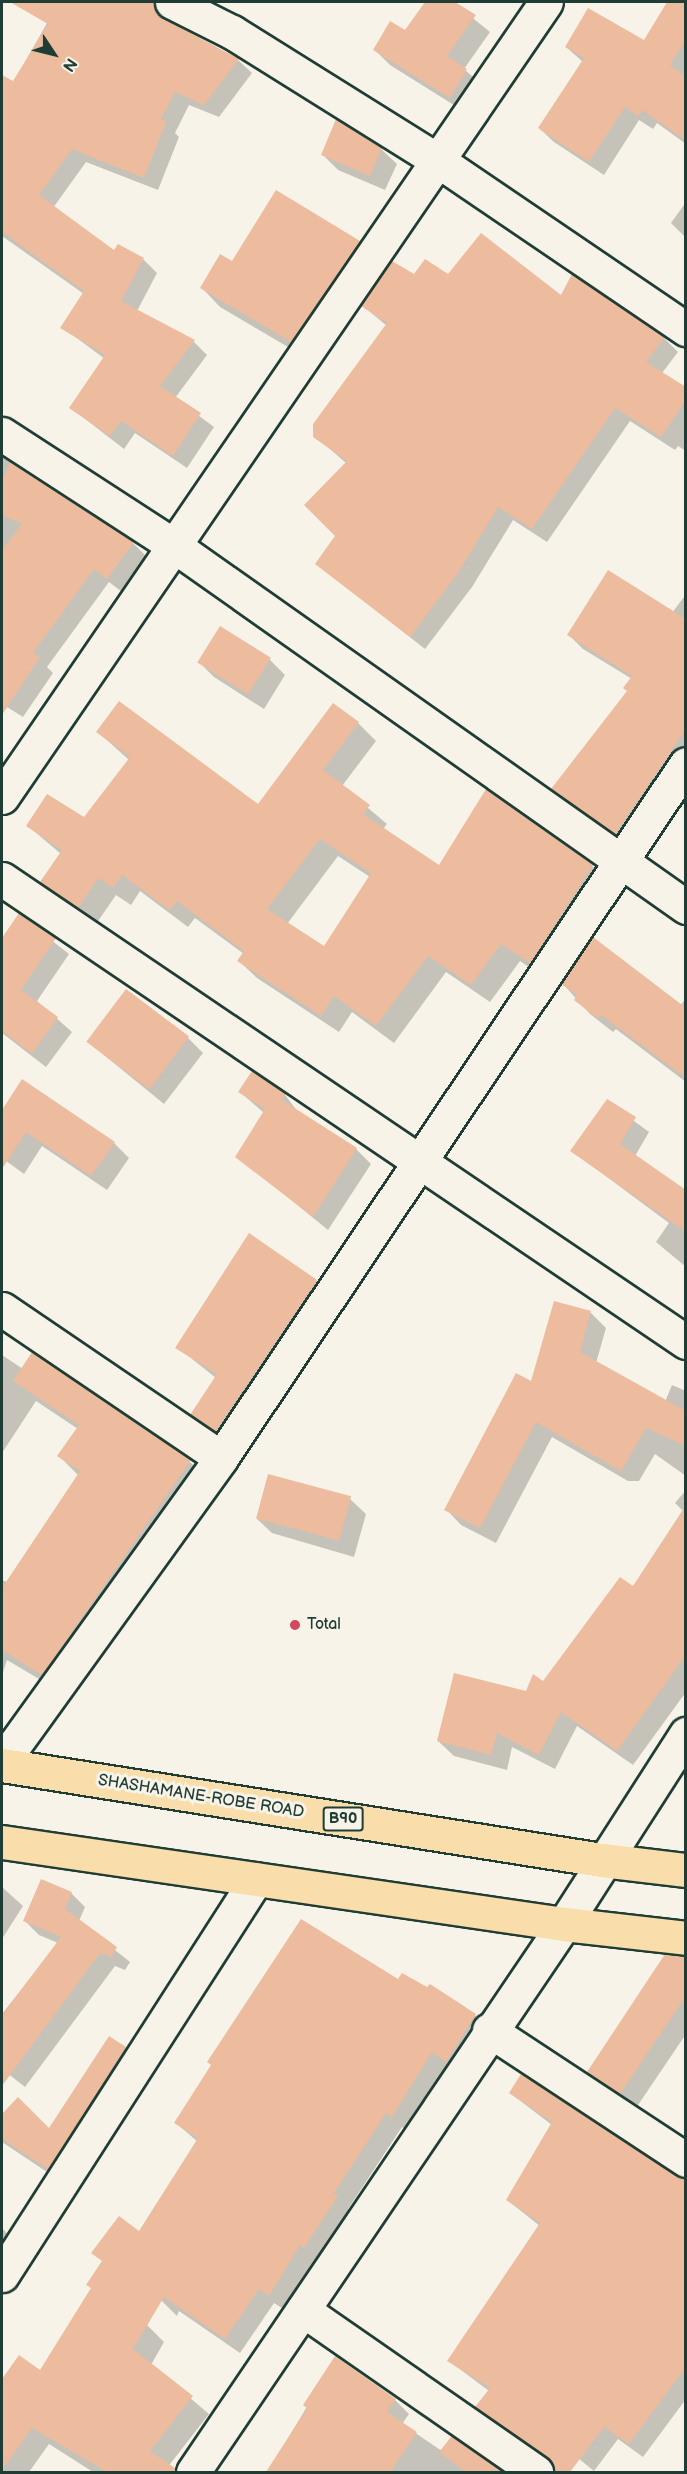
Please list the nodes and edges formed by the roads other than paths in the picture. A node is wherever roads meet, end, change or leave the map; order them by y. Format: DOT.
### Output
graph roads {
  1 [pos="172,2"];
  2 [pos="546,2"];
  3 [pos="437,160"];
  4 [pos="686,329"];
  5 [pos="2,434"];
  6 [pos="173,545"];
  7 [pos="686,764"];
  8 [pos="2,797"];
  9 [pos="619,863"];
  10 [pos="2,879"];
  11 [pos="686,907"];
  12 [pos="419,1162"];
  13 [pos="2,1309"];
  14 [pos="686,1342"];
  15 [pos="221,1458"];
  16 [pos="686,1734"];
  17 [pos="2,1763"];
  18 [pos="2,1842"];
  19 [pos="602,1860"];
  20 [pos="686,1870"];
  21 [pos="256,1879"];
  22 [pos="564,1924"];
  23 [pos="686,1938"];
  24 [pos="489,2030"];
  25 [pos="686,2160"];
  26 [pos="2,2275"];
  27 [pos="303,2310"];
  28 [pos="193,2472"];
  29 [pos="536,2472"];
  1 -- 3 [label="street"];
  2 -- 3 [label="street"];
  3 -- 4 [label="street"];
  3 -- 6 [label="street"];
  5 -- 6 [label="street"];
  6 -- 8 [label="street"];
  6 -- 9 [label="street"];
  7 -- 9 [label="street"];
  9 -- 11 [label="street"];
  9 -- 12 [label="street"];
  10 -- 12 [label="street"];
  12 -- 14 [label="street"];
  12 -- 15 [label="street"];
  13 -- 15 [label="street"];
  15 -- 17 [label="street"];
  16 -- 19 [label="street"];
  17 -- 19 [label="main road, SHASHAMANE-ROBE ROAD / B90"];
  18 -- 21 [label="main road"];
  19 -- 20 [label="main road, SHASHAMANE-ROBE ROAD / B90"];
  19 -- 22 [label="street"];
  21 -- 22 [label="main road"];
  21 -- 26 [label="street"];
  22 -- 23 [label="main road"];
  22 -- 24 [label="street"];
  24 -- 25 [label="street"];
  24 -- 27 [label="street"];
  27 -- 28 [label="street"];
  27 -- 29 [label="street"];
}
